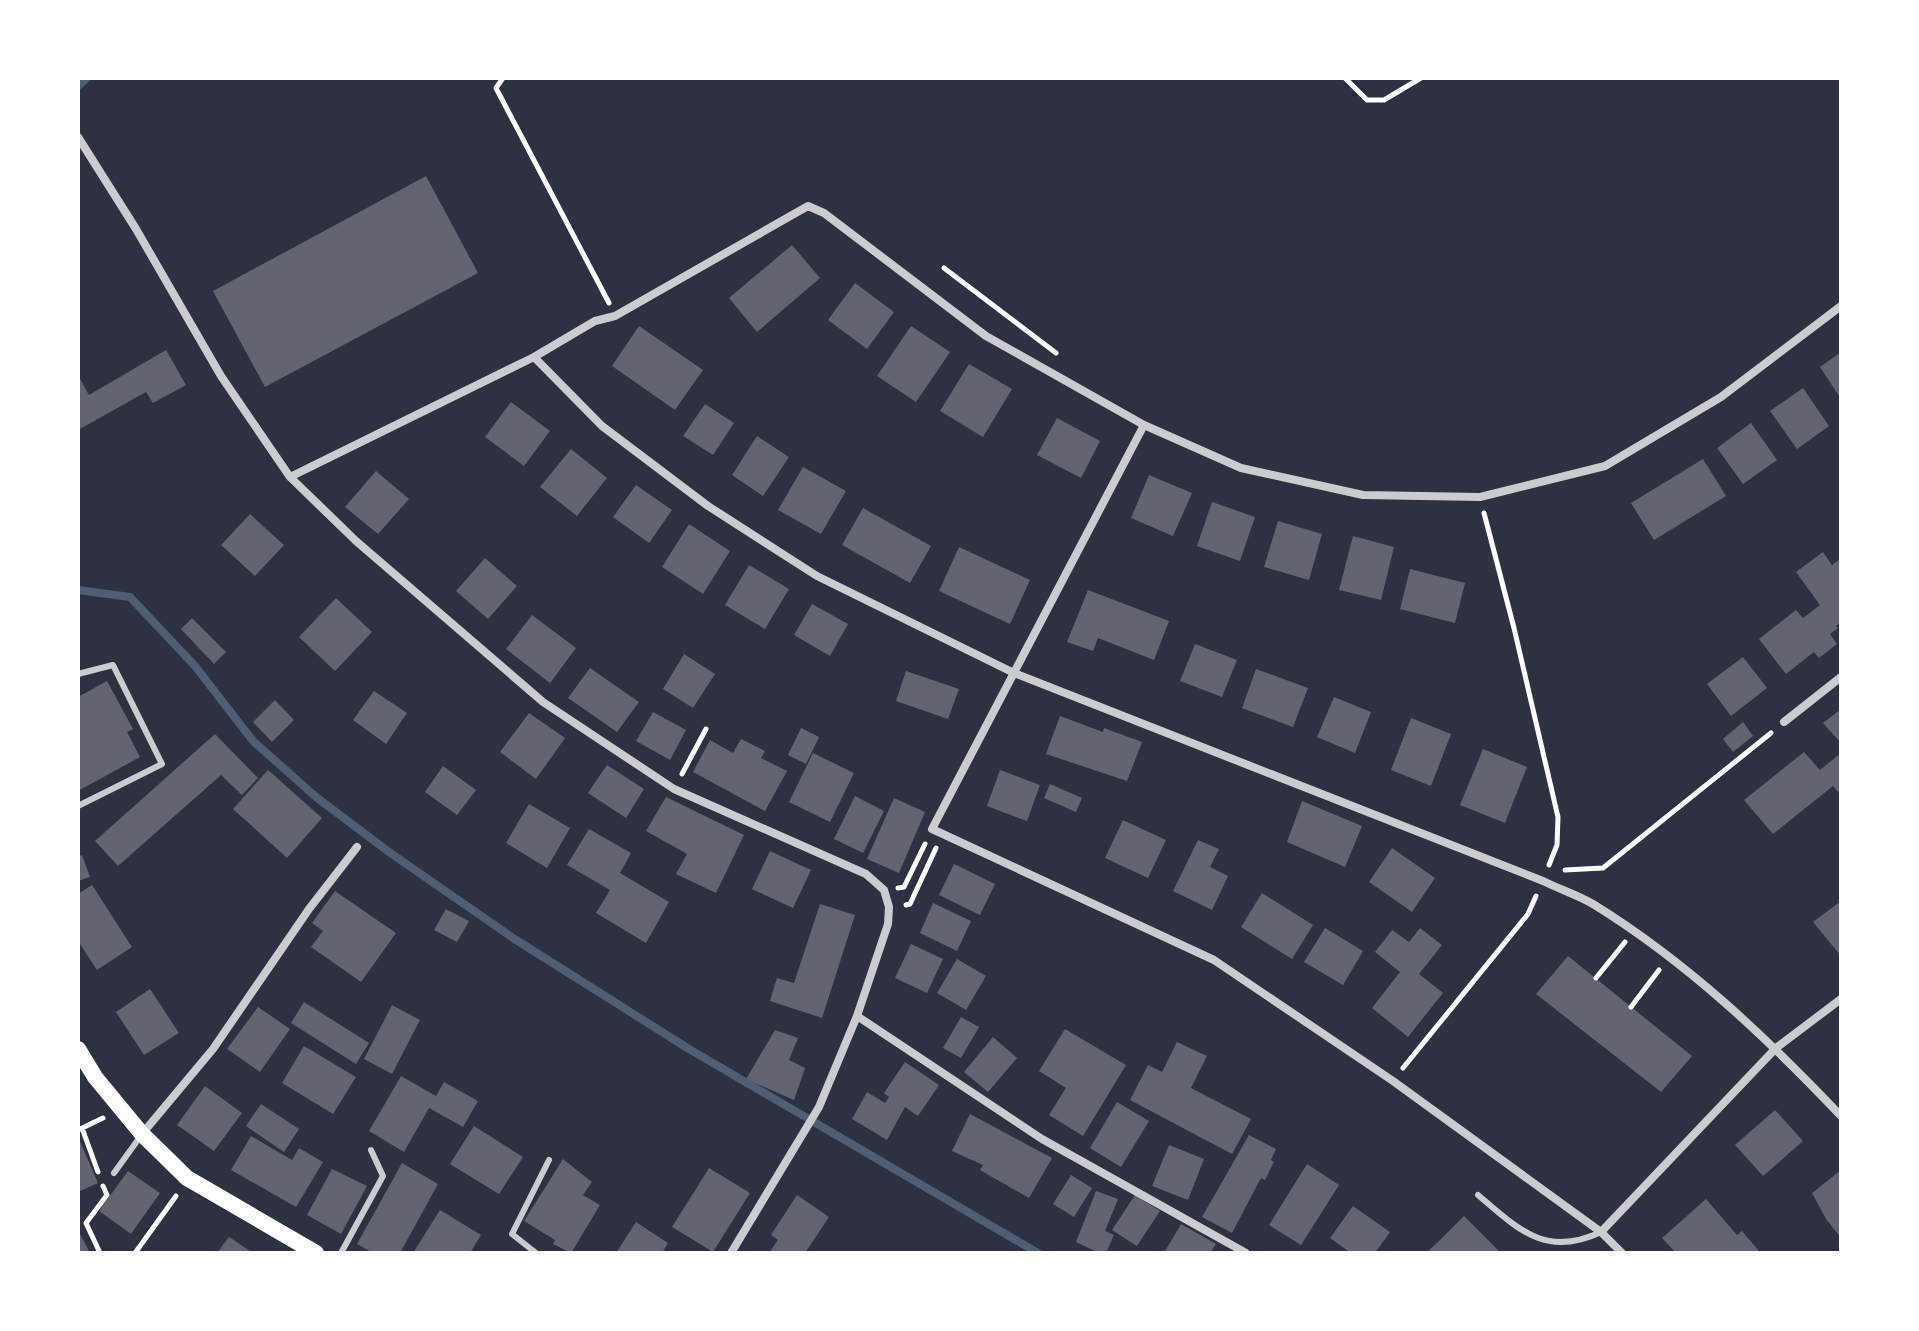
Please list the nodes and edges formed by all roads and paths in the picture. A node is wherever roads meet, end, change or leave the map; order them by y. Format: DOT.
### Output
graph roads {
  1 [pos="503,78"];
  2 [pos="1345,78"];
  3 [pos="1421,78"];
  4 [pos="78,137"];
  5 [pos="944,268"];
  6 [pos="1841,306"];
  7 [pos="615,316"];
  8 [pos="534,357"];
  9 [pos="1068,383"];
  10 [pos="1144,425"];
  11 [pos="290,477"];
  12 [pos="1485,517"];
  13 [pos="1014,673"];
  14 [pos="78,674"];
  15 [pos="1841,677"];
  16 [pos="1784,722"];
  17 [pos="706,729"];
  18 [pos="674,789"];
  19 [pos="78,806"];
  20 [pos="932,829"];
  21 [pos="942,833"];
  22 [pos="357,847"];
  23 [pos="1549,864"];
  24 [pos="1543,881"];
  25 [pos="904,887"];
  26 [pos="889,907"];
  27 [pos="1633,931"];
  28 [pos="1669,957"];
  29 [pos="1596,978"];
  30 [pos="1841,999"];
  31 [pos="1631,1007"];
  32 [pos="857,1016"];
  33 [pos="1776,1048"];
  34 [pos="78,1049"];
  35 [pos="1410,1059"];
  36 [pos="1841,1116"];
  37 [pos="96,1121"];
  38 [pos="80,1129"];
  39 [pos="142,1134"];
  40 [pos="371,1150"];
  41 [pos="549,1160"];
  42 [pos="114,1173"];
  43 [pos="1478,1195"];
  44 [pos="166,1213"];
  45 [pos="1601,1232"];
  46 [pos="100,1253"];
  47 [pos="135,1253"];
  48 [pos="316,1253"];
  49 [pos="341,1253"];
  50 [pos="536,1253"];
  51 [pos="731,1253"];
  52 [pos="1246,1253"];
  53 [pos="1622,1253"];
  1 -- 7 [label="path"];
  2 -- 3 [label="path"];
  4 -- 11 [label="street"];
  5 -- 9 [label="path"];
  6 -- 10 [label="street"];
  7 -- 8 [label="street"];
  7 -- 9 [label="street"];
  8 -- 11 [label="street"];
  8 -- 13 [label="street"];
  9 -- 10 [label="street"];
  10 -- 13 [label="street"];
  11 -- 18 [label="street"];
  12 -- 23 [label="path"];
  13 -- 20 [label="street"];
  13 -- 24 [label="street"];
  14 -- 19 [label="lane"];
  15 -- 16 [label="street"];
  16 -- 23 [label="path"];
  17 -- 18 [label="path"];
  18 -- 26 [label="street"];
  20 -- 21 [label="street"];
  20 -- 25 [label="path"];
  21 -- 26 [label="path"];
  21 -- 45 [label="street"];
  22 -- 39 [label="street"];
  23 -- 24 [label="path"];
  24 -- 27 [label="street"];
  24 -- 35 [label="path"];
  26 -- 32 [label="street"];
  27 -- 28 [label="street"];
  27 -- 29 [label="path"];
  28 -- 31 [label="path"];
  28 -- 33 [label="street"];
  30 -- 33 [label="street"];
  32 -- 51 [label="street"];
  32 -- 52 [label="street"];
  33 -- 36 [label="street"];
  33 -- 45 [label="street"];
  34 -- 39 [label="main road"];
  37 -- 38 [label="path"];
  38 -- 46 [label="path"];
  39 -- 42 [label="lane"];
  39 -- 48 [label="main road"];
  40 -- 49 [label="lane"];
  41 -- 50 [label="lane"];
  43 -- 45 [label="lane"];
  44 -- 47 [label="path"];
  45 -- 53 [label="street"];
}
